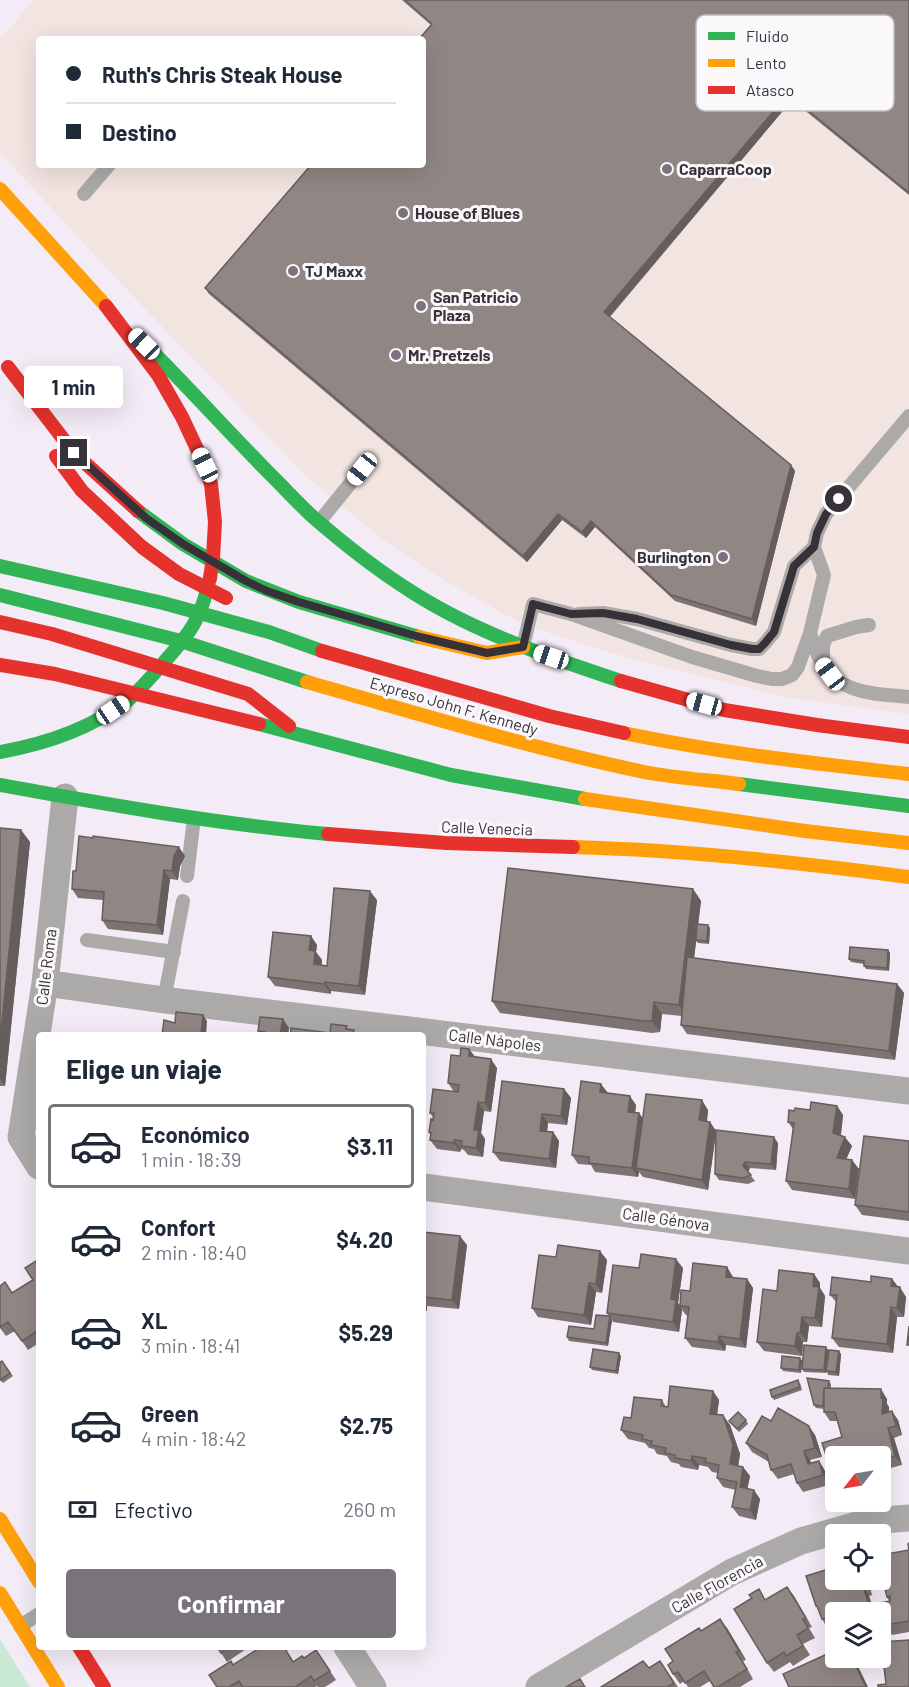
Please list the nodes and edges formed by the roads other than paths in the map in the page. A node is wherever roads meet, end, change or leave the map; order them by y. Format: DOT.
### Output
graph roads {
  1 [pos="107,168"];
  2 [pos="0,189"];
  3 [pos="84,194"];
  4 [pos="106,306"];
  5 [pos="909,416"];
  6 [pos="362,469"];
  7 [pos="319,522"];
  8 [pos="814,547"];
  9 [pos="0,566"];
  10 [pos="0,595"];
  11 [pos="235,603"];
  12 [pos="571,614"];
  13 [pos="252,615"];
  14 [pos="0,622"];
  15 [pos="869,625"];
  16 [pos="269,632"];
  17 [pos="810,633"];
  18 [pos="523,647"];
  19 [pos="823,664"];
  20 [pos="0,665"];
  21 [pos="909,697"];
  22 [pos="79,729"];
  23 [pos="9,736"];
  24 [pos="303,736"];
  25 [pos="909,738"];
  26 [pos="0,752"];
  27 [pos="909,774"];
  28 [pos="0,785"];
  29 [pos="65,797"];
  30 [pos="909,806"];
  31 [pos="194,818"];
  32 [pos="909,843"];
  33 [pos="187,876"];
  34 [pos="909,876"];
  35 [pos="183,901"];
  36 [pos="87,940"];
  37 [pos="174,952"];
  38 [pos="45,983"];
  39 [pos="164,1000"];
  40 [pos="37,1032"];
  41 [pos="426,1032"];
  42 [pos="426,1032"];
  43 [pos="36,1038"];
  44 [pos="909,1091"];
  45 [pos="20,1137"];
  46 [pos="36,1161"];
  47 [pos="426,1187"];
  48 [pos="909,1251"];
  49 [pos="909,1518"];
  50 [pos="0,1519"];
  51 [pos="36,1577"];
  52 [pos="0,1593"];
  53 [pos="36,1616"];
  54 [pos="20,1626"];
  55 [pos="81,1650"];
  56 [pos="349,1650"];
  57 [pos="58,1687"];
  58 [pos="104,1687"];
  59 [pos="373,1687"];
  60 [pos="539,1687"];
  1 -- 3 [label="lane"];
  2 -- 4 [label="main road"];
  4 -- 7 [label="main road"];
  4 -- 22 [label="main road"];
  5 -- 8 [label="lane"];
  6 -- 7 [label="lane"];
  7 -- 18 [label="main road"];
  8 -- 12 [label="lane"];
  8 -- 17 [label="lane"];
  9 -- 16 [label="main road"];
  10 -- 30 [label="main road, Expreso John F. Kennedy"];
  11 -- 18 [label="main road"];
  12 -- 17 [label="lane"];
  12 -- 18 [label="lane"];
  13 -- 16 [label="main road"];
  14 -- 24 [label="main road"];
  15 -- 19 [label="lane"];
  16 -- 27 [label="main road"];
  17 -- 19 [label="lane"];
  18 -- 25 [label="main road"];
  19 -- 21 [label="lane"];
  20 -- 24 [label="main road"];
  22 -- 23 [label="main road"];
  22 -- 26 [label="main road"];
  24 -- 32 [label="main road"];
  28 -- 29 [label="main road, Calle Venecia"];
  29 -- 31 [label="main road, Calle Venecia"];
  29 -- 38 [label="street, Calle Roma"];
  31 -- 33 [label="lane"];
  31 -- 34 [label="main road, Calle Venecia"];
  35 -- 37 [label="lane"];
  36 -- 37 [label="lane"];
  37 -- 39 [label="lane"];
  38 -- 39 [label="street, Calle Nápoles"];
  38 -- 40 [label="street, Calle Roma"];
  39 -- 41 [label="street, Calle Nápoles"];
  42 -- 44 [label="street, Calle Nápoles"];
  43 -- 45 [label="street, Calle Roma"];
  45 -- 46 [label="street, Calle Roma"];
  47 -- 48 [label="street, Calle Génova"];
  49 -- 60 [label="street, Calle Florencia"];
  50 -- 51 [label="main road"];
  52 -- 54 [label="main road"];
  53 -- 54 [label="lane"];
  54 -- 57 [label="main road"];
  55 -- 58 [label="main road"];
  56 -- 59 [label="street"];
}
